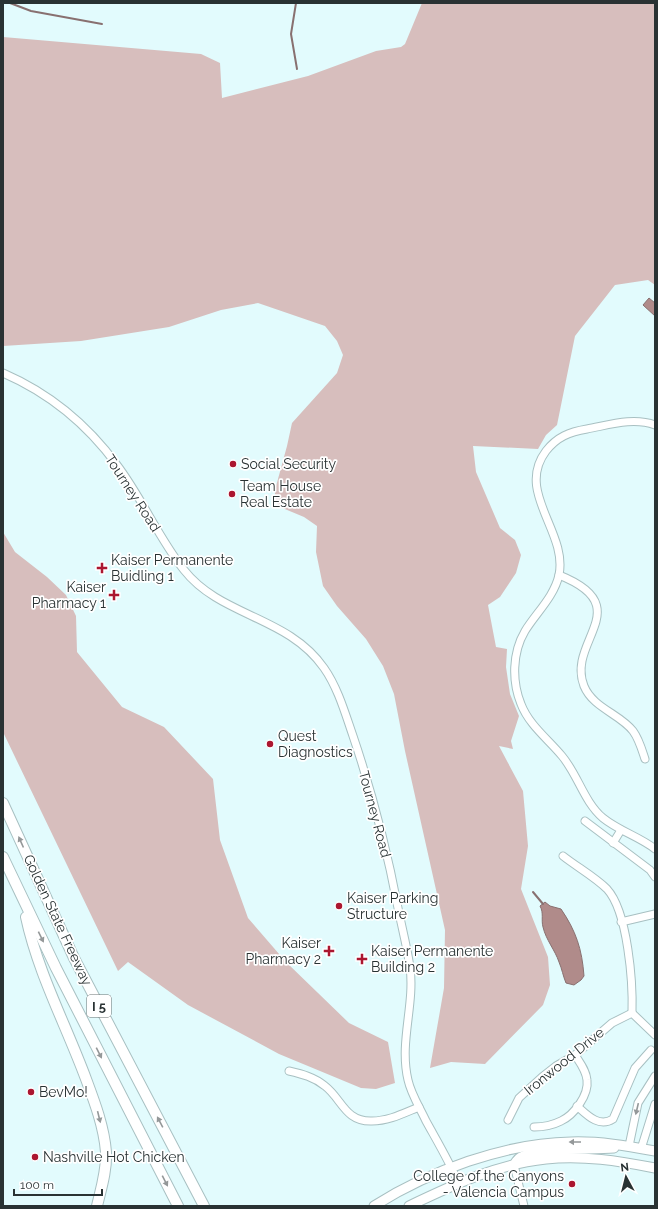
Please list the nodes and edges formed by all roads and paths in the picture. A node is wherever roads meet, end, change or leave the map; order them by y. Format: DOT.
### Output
graph roads {
  1 [pos="3,373"];
  2 [pos="655,425"];
  3 [pos="559,575"];
  4 [pos="645,759"];
  5 [pos="3,803"];
  6 [pos="585,821"];
  7 [pos="621,830"];
  8 [pos="613,843"];
  9 [pos="655,850"];
  10 [pos="563,856"];
  11 [pos="3,858"];
  12 [pos="655,877"];
  13 [pos="24,902"];
  14 [pos="655,914"];
  15 [pos="621,922"];
  16 [pos="632,1013"];
  17 [pos="655,1035"];
  18 [pos="651,1050"];
  19 [pos="575,1055"];
  20 [pos="289,1071"];
  21 [pos="655,1076"];
  22 [pos="655,1104"];
  23 [pos="577,1106"];
  24 [pos="419,1107"];
  25 [pos="508,1120"];
  26 [pos="534,1126"];
  27 [pos="629,1146"];
  28 [pos="173,1147"];
  29 [pos="641,1149"];
  30 [pos="655,1151"];
  31 [pos="514,1165"];
  32 [pos="452,1168"];
  33 [pos="655,1168"];
  34 [pos="458,1182"];
  35 [pos="97,1206"];
  36 [pos="178,1206"];
  37 [pos="204,1206"];
  38 [pos="212,1206"];
  39 [pos="374,1206"];
  40 [pos="409,1206"];
  41 [pos="524,1206"];
  1 -- 24 [label="street, Tourney Road"];
  2 -- 3 [label="street"];
  3 -- 4 [label="street"];
  3 -- 7 [label="street"];
  28 -- 5 [label="highway, Golden State Freeway / I 5, one-way"];
  6 -- 8 [label="street"];
  7 -- 8 [label="street"];
  7 -- 9 [label="street"];
  8 -- 12 [label="street"];
  10 -- 15 [label="street"];
  11 -- 13 [label="highway, Golden State Freeway / I 5"];
  13 -- 35 [label="highway, one-way"];
  13 -- 36 [label="highway, Golden State Freeway / I 5, one-way"];
  14 -- 15 [label="street"];
  15 -- 16 [label="street"];
  16 -- 17 [label="street"];
  16 -- 19 [label="street, Ironwood Drive"];
  18 -- 23 [label="street"];
  19 -- 23 [label="street"];
  19 -- 25 [label="street, Ironwood Drive"];
  20 -- 24 [label="street"];
  21 -- 27 [label="street, one-way"];
  22 -- 29 [label="street"];
  23 -- 26 [label="street"];
  24 -- 32 [label="street, Tourney Road"];
  27 -- 29 [label="main road"];
  27 -- 31 [label="main road"];
  27 -- 32 [label="main road, one-way"];
  28 -- 37 [label="highway, Golden State Freeway / I 5"];
  28 -- 38 [label="highway"];
  29 -- 30 [label="main road"];
  31 -- 33 [label="main road"];
  31 -- 34 [label="main road"];
  31 -- 41 [label="street"];
  32 -- 34 [label="street, Tourney Road"];
  32 -- 39 [label="main road"];
  34 -- 40 [label="main road"];
}
